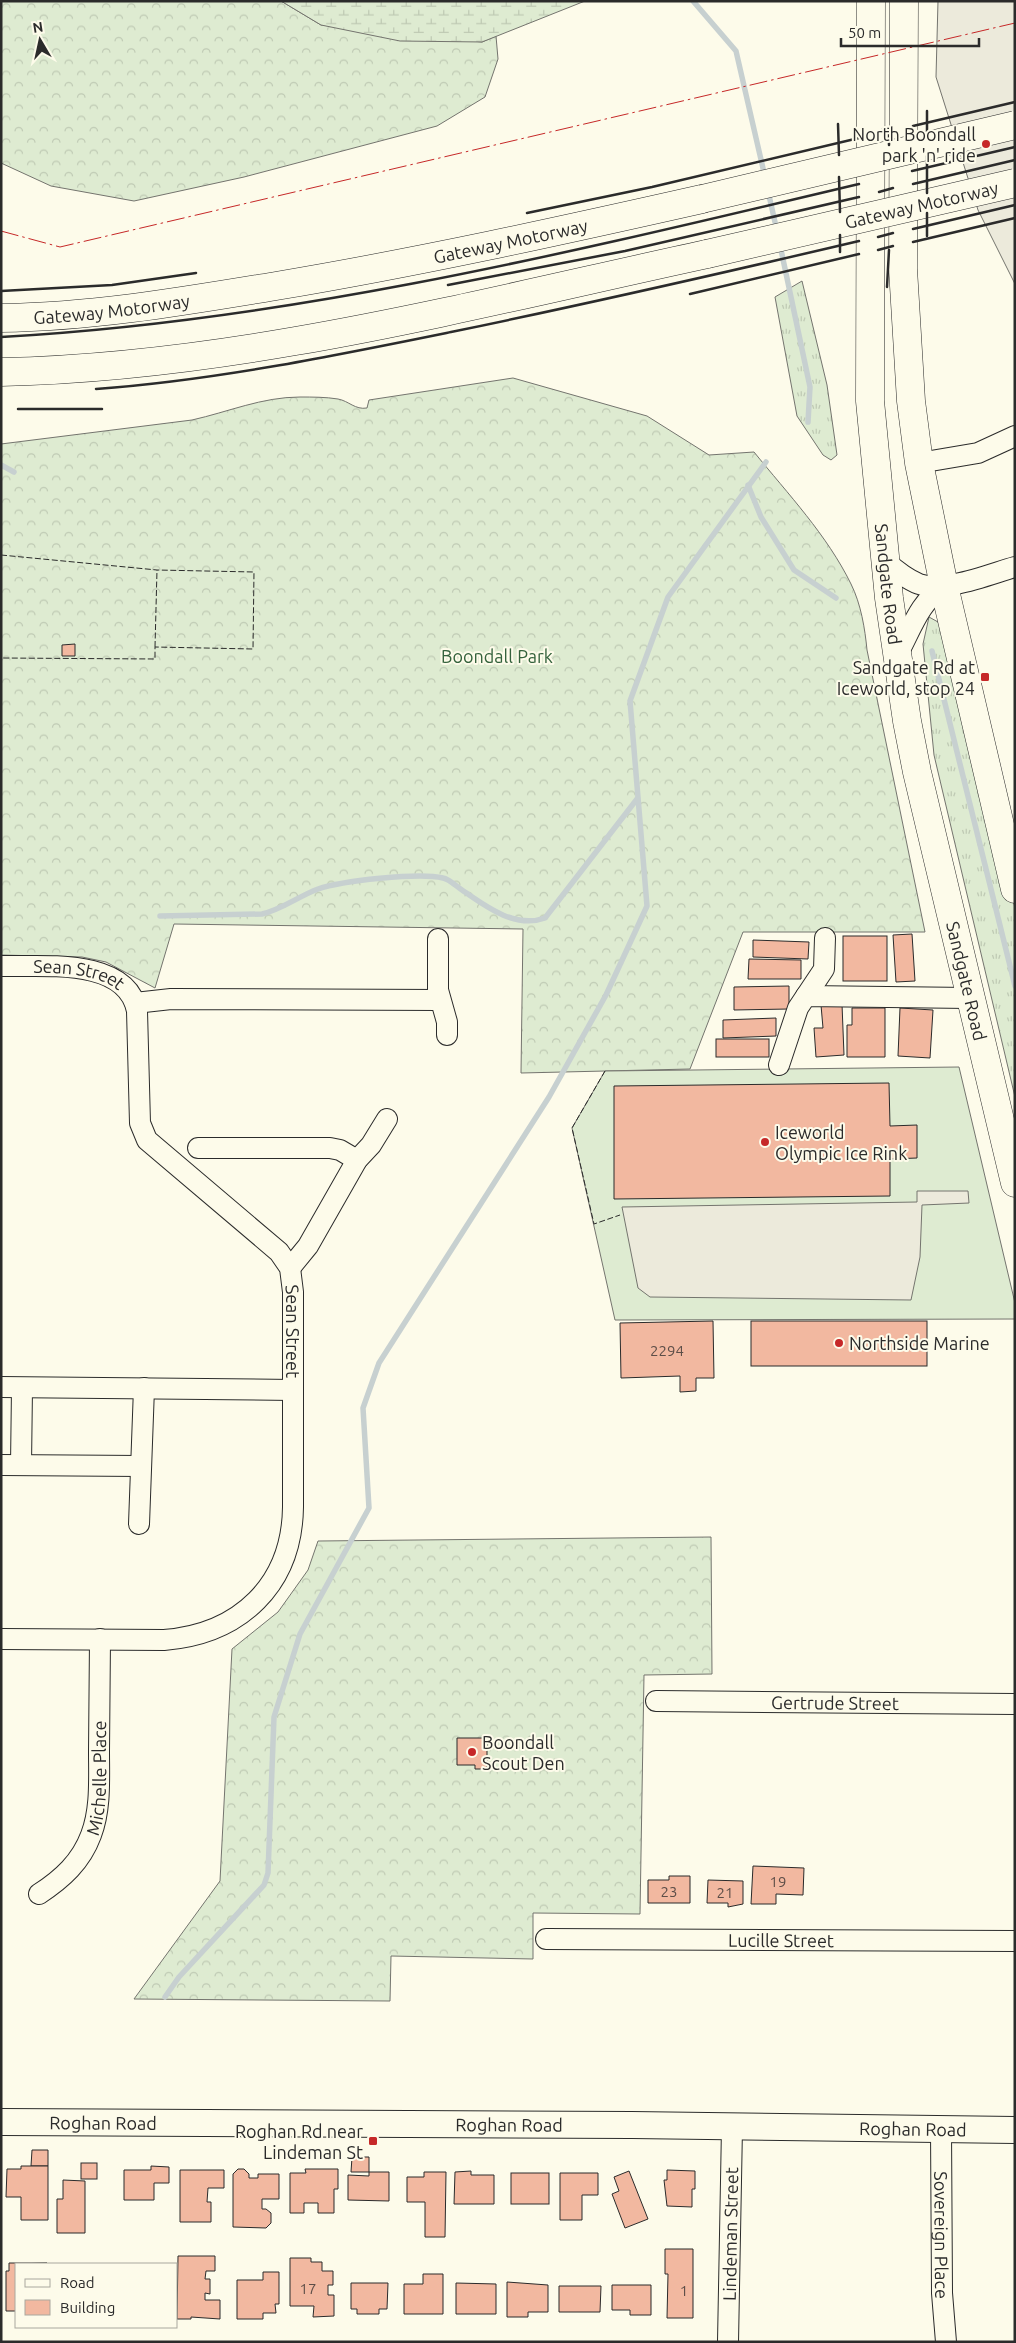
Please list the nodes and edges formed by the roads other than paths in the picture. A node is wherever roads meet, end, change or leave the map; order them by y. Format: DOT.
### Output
graph roads {
  1 [pos="871,1"];
  2 [pos="904,1"];
  3 [pos="1015,125"];
  4 [pos="1015,183"];
  5 [pos="1,318"];
  6 [pos="1,372"];
  7 [pos="1015,436"];
  8 [pos="919,463"];
  9 [pos="884,560"];
  10 [pos="1015,567"];
  11 [pos="944,586"];
  12 [pos="896,657"];
  13 [pos="1015,889"];
  14 [pos="438,938"];
  15 [pos="825,938"];
  16 [pos="1,966"];
  17 [pos="806,996"];
  18 [pos="969,998"];
  19 [pos="440,1000"];
  20 [pos="135,1002"];
  21 [pos="447,1034"];
  22 [pos="780,1066"];
  23 [pos="387,1119"];
  24 [pos="198,1148"];
  25 [pos="357,1160"];
  26 [pos="1015,1183"];
  27 [pos="290,1268"];
  28 [pos="1,1387"];
  29 [pos="22,1388"];
  30 [pos="144,1388"];
  31 [pos="292,1390"];
  32 [pos="1,1465"];
  33 [pos="21,1465"];
  34 [pos="141,1466"];
  35 [pos="139,1524"];
  36 [pos="1,1639"];
  37 [pos="100,1639"];
  38 [pos="656,1701"];
  39 [pos="1015,1704"];
  40 [pos="38,1894"];
  41 [pos="546,1939"];
  42 [pos="1015,1941"];
  43 [pos="1,2122"];
  44 [pos="732,2127"];
  45 [pos="941,2129"];
  46 [pos="1015,2130"];
  47 [pos="728,2342"];
  48 [pos="946,2342"];
  1 -- 9 [label="highway, Sandgate Road"];
  2 -- 8 [label="highway"];
  3 -- 5 [label="highway, Gateway Motorway, bridge"];
  4 -- 6 [label="highway, Gateway Motorway, bridge"];
  7 -- 8 [label="street"];
  8 -- 11 [label="highway"];
  9 -- 11 [label="street"];
  9 -- 12 [label="highway, Sandgate Road"];
  10 -- 11 [label="street"];
  11 -- 12 [label="street"];
  11 -- 13 [label="highway"];
  12 -- 18 [label="highway, Sandgate Road"];
  14 -- 19 [label="street"];
  15 -- 17 [label="street"];
  16 -- 20 [label="street, Sean Street"];
  17 -- 18 [label="street"];
  17 -- 22 [label="street"];
  18 -- 26 [label="highway, Sandgate Road"];
  19 -- 20 [label="street"];
  19 -- 21 [label="street"];
  20 -- 27 [label="street, Sean Street"];
  23 -- 25 [label="street"];
  24 -- 25 [label="street"];
  25 -- 27 [label="street"];
  27 -- 31 [label="street, Sean Street"];
  28 -- 29 [label="street"];
  29 -- 30 [label="street"];
  29 -- 33 [label="street"];
  30 -- 31 [label="street"];
  30 -- 34 [label="street"];
  31 -- 37 [label="street, Sean Street"];
  32 -- 33 [label="street"];
  33 -- 34 [label="street"];
  34 -- 35 [label="street"];
  36 -- 37 [label="street, Sean Street"];
  37 -- 40 [label="street, Michelle Place"];
  38 -- 39 [label="street, Gertrude Street"];
  41 -- 42 [label="street, Lucille Street"];
  43 -- 44 [label="main road, Roghan Road"];
  44 -- 45 [label="main road, Roghan Road"];
  44 -- 47 [label="street, Lindeman Street"];
  45 -- 46 [label="main road, Roghan Road"];
  45 -- 48 [label="street, Sovereign Place"];
}
